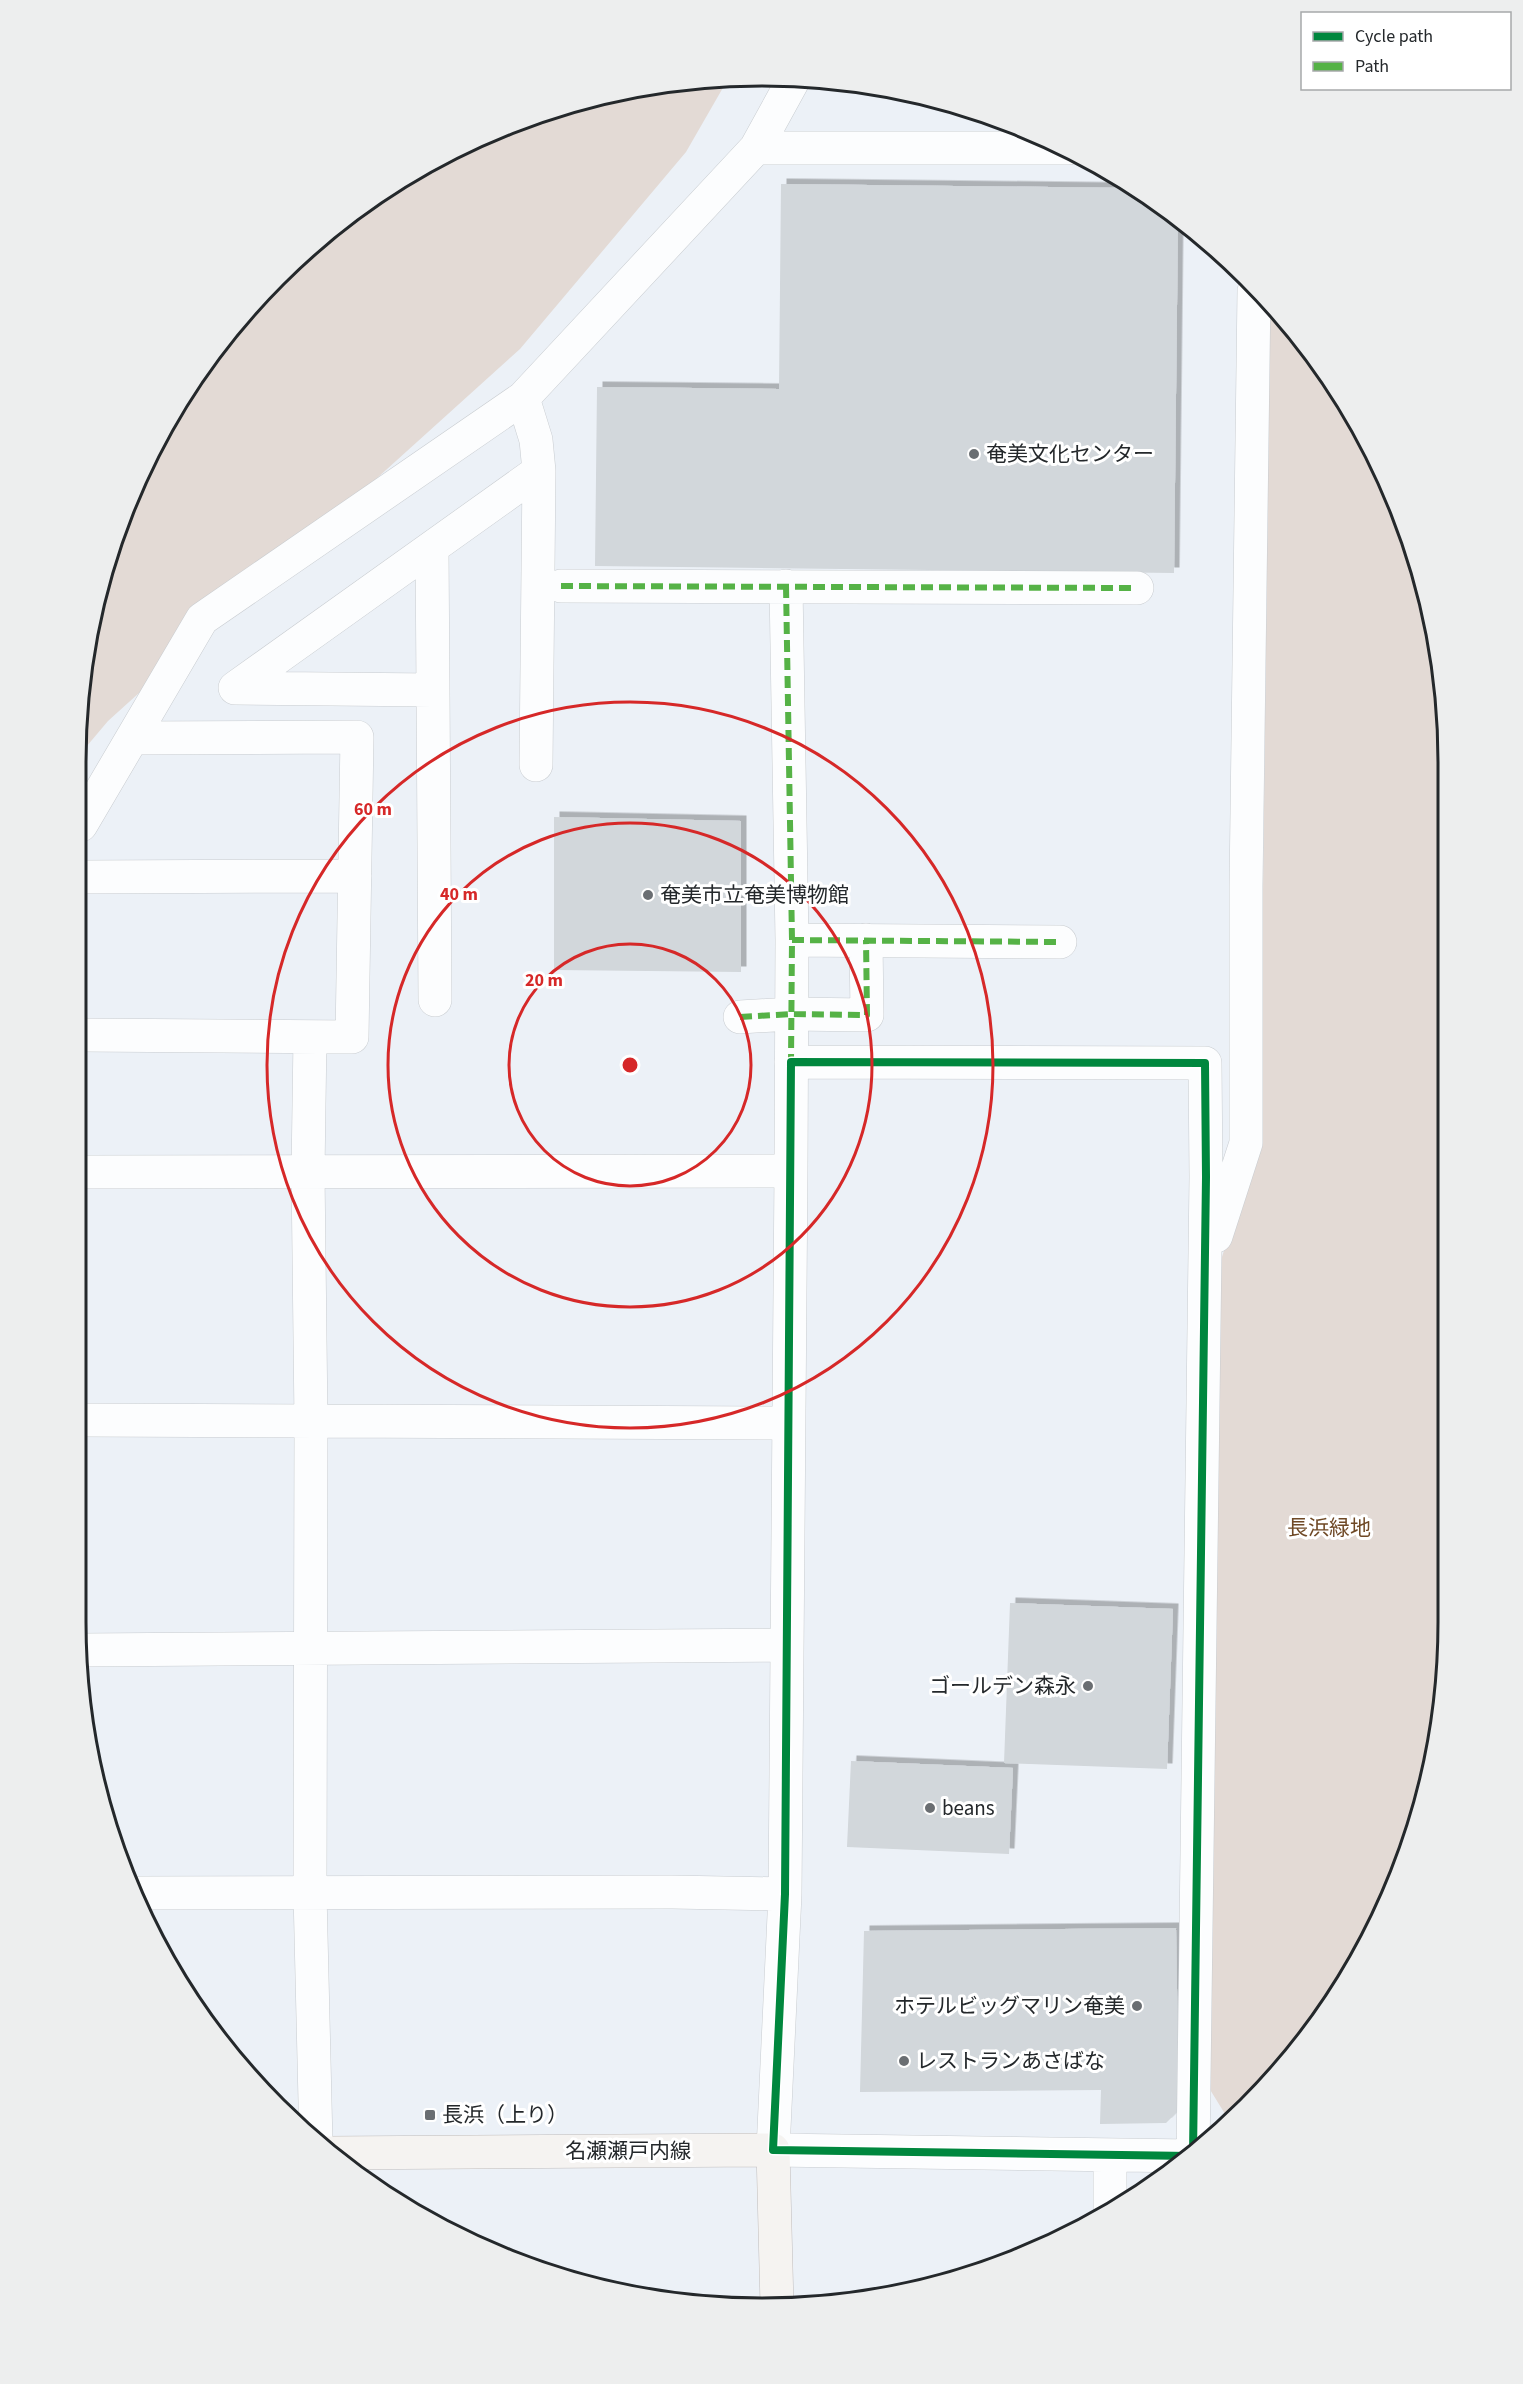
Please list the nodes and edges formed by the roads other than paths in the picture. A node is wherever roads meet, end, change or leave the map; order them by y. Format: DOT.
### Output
graph roads {
  1 [pos="790,87"];
  2 [pos="756,148"];
  3 [pos="1044,148"];
  4 [pos="1254,298"];
  5 [pos="523,398"];
  6 [pos="539,471"];
  7 [pos="432,548"];
  8 [pos="561,586"];
  9 [pos="786,586"];
  10 [pos="1137,588"];
  11 [pos="433,690"];
  12 [pos="133,738"];
  13 [pos="536,765"];
  14 [pos="86,816"];
  15 [pos="355,876"];
  16 [pos="86,877"];
  17 [pos="792,940"];
  18 [pos="866,940"];
  19 [pos="1060,942"];
  20 [pos="435,1000"];
  21 [pos="790,1014"];
  22 [pos="740,1017"];
  23 [pos="86,1035"];
  24 [pos="310,1037"];
  25 [pos="791,1062"];
  26 [pos="790,1171"];
  27 [pos="86,1172"];
  28 [pos="308,1172"];
  29 [pos="1205,1268"];
  30 [pos="86,1420"];
  31 [pos="311,1421"];
  32 [pos="788,1423"];
  33 [pos="786,1645"];
  34 [pos="311,1647"];
  35 [pos="87,1650"];
  36 [pos="142,1893"];
  37 [pos="310,1893"];
  38 [pos="785,1894"];
  39 [pos="316,2131"];
  40 [pos="1192,2143"];
  41 [pos="773,2150"];
  42 [pos="343,2153"];
  43 [pos="1110,2155"];
  44 [pos="1178,2155"];
  45 [pos="1110,2202"];
  46 [pos="777,2298"];
  1 -- 2 [label="street"];
  2 -- 3 [label="street"];
  2 -- 5 [label="street"];
  4 -- 29 [label="street"];
  5 -- 6 [label="street"];
  5 -- 12 [label="street"];
  6 -- 7 [label="street"];
  6 -- 13 [label="street"];
  7 -- 11 [label="street"];
  7 -- 11 [label="street"];
  8 -- 9 [label="street"];
  9 -- 10 [label="street"];
  9 -- 17 [label="street"];
  11 -- 20 [label="street"];
  12 -- 14 [label="street"];
  12 -- 15 [label="street"];
  15 -- 16 [label="street"];
  15 -- 24 [label="street"];
  17 -- 18 [label="street"];
  17 -- 21 [label="street"];
  18 -- 19 [label="street"];
  18 -- 21 [label="street"];
  21 -- 22 [label="street"];
  21 -- 25 [label="street"];
  23 -- 24 [label="street"];
  24 -- 28 [label="street"];
  25 -- 26 [label="street"];
  25 -- 29 [label="street"];
  26 -- 28 [label="street"];
  26 -- 32 [label="street"];
  27 -- 28 [label="street"];
  28 -- 31 [label="street"];
  29 -- 40 [label="street"];
  30 -- 31 [label="street"];
  31 -- 32 [label="street"];
  31 -- 34 [label="street"];
  32 -- 33 [label="street"];
  33 -- 34 [label="street"];
  33 -- 38 [label="street"];
  34 -- 35 [label="street"];
  34 -- 37 [label="street"];
  36 -- 37 [label="street"];
  37 -- 38 [label="street"];
  37 -- 39 [label="street"];
  38 -- 41 [label="street"];
  41 -- 42 [label="main road, 名瀬瀬戸内線"];
  41 -- 43 [label="street"];
  41 -- 46 [label="main road"];
  43 -- 44 [label="street"];
  43 -- 45 [label="street"];
}
